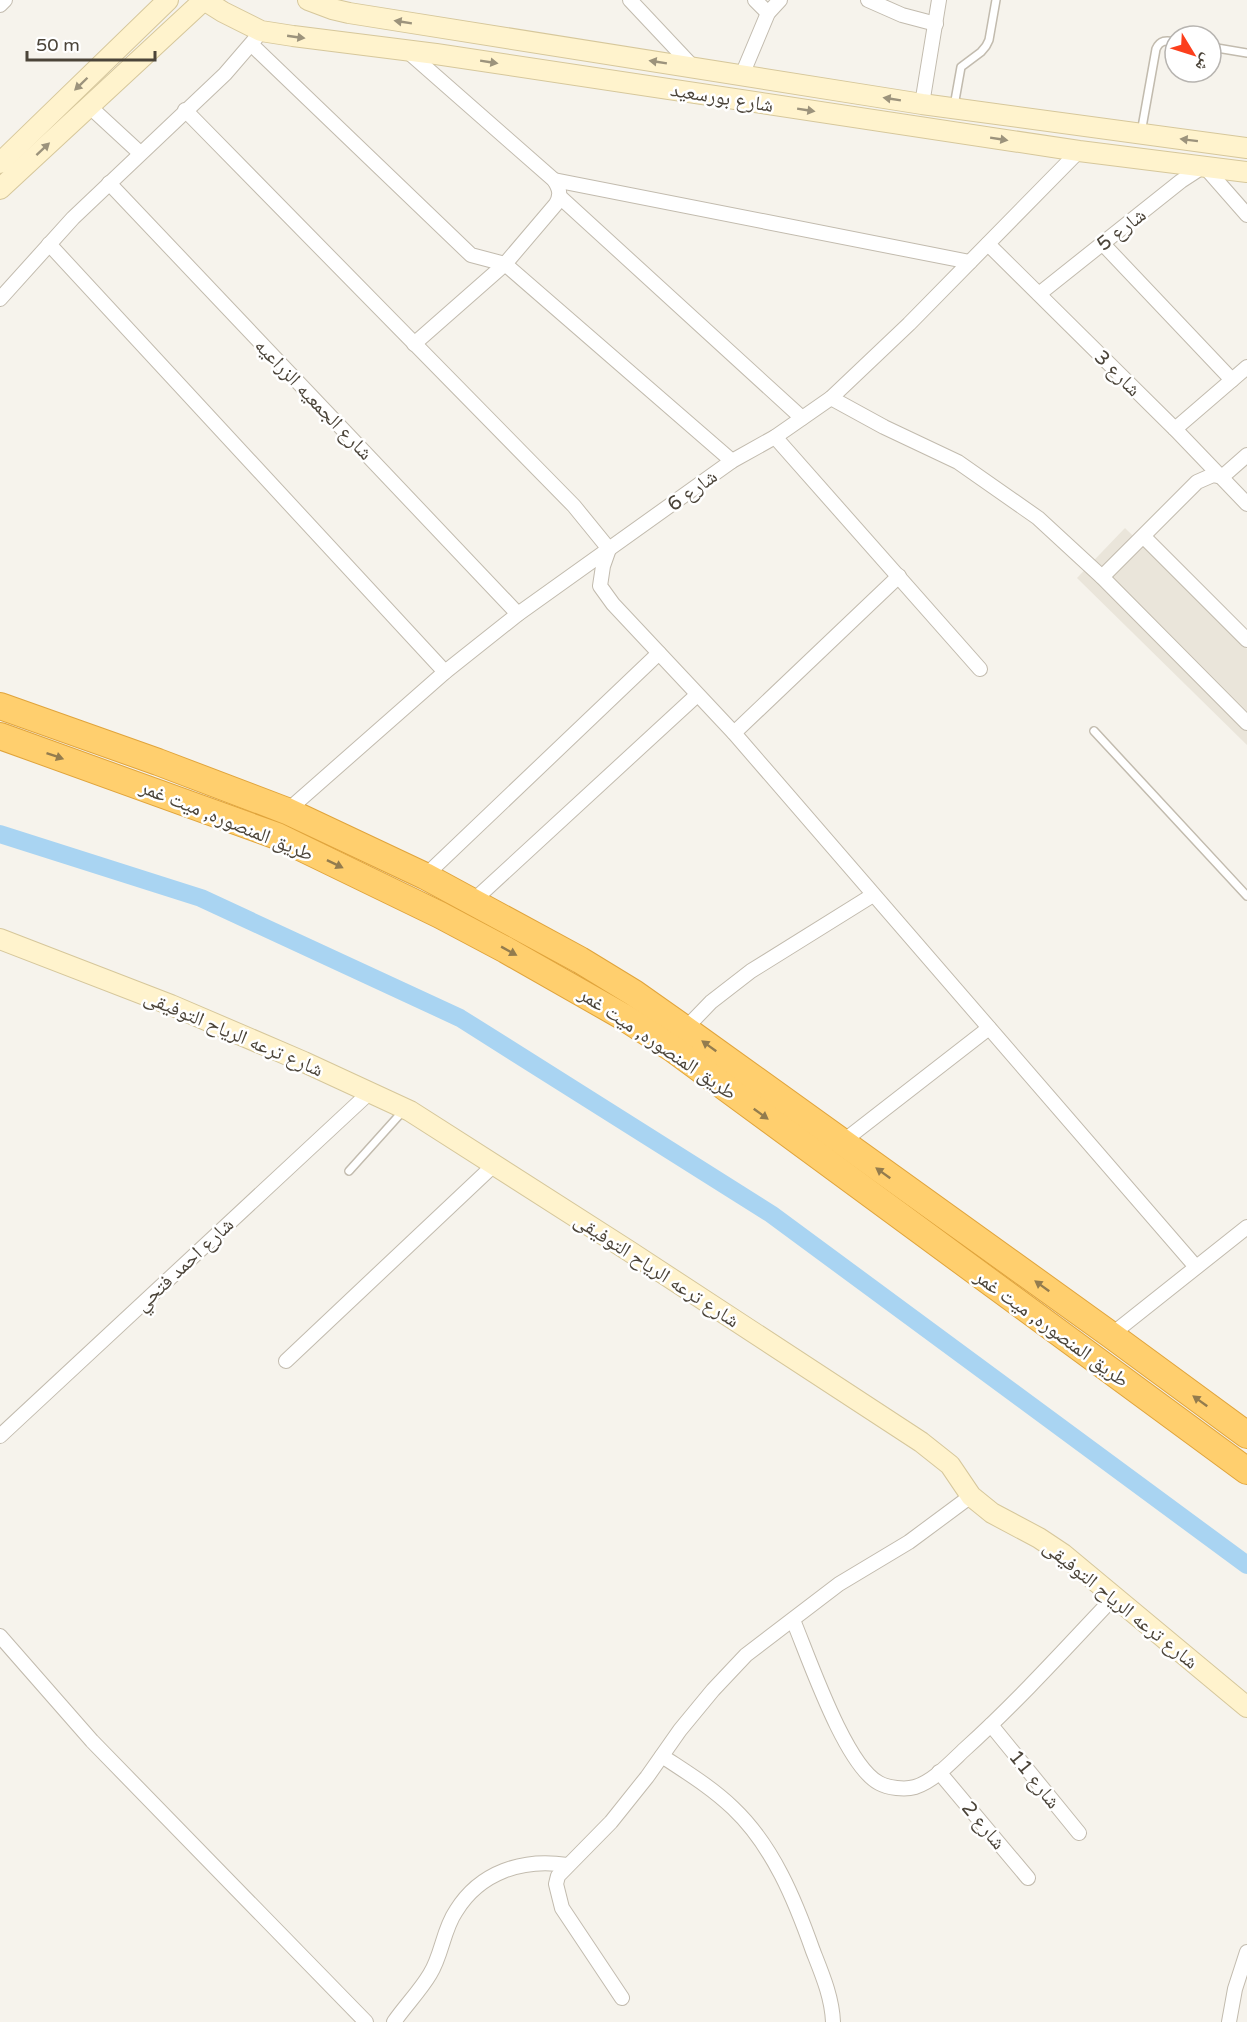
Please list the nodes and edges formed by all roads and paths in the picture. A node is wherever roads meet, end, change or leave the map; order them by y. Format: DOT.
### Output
graph roads {
  1 [pos="5,0"];
  2 [pos="168,0"];
  3 [pos="204,0"];
  4 [pos="308,0"];
  5 [pos="630,0"];
  6 [pos="755,0"];
  7 [pos="780,0"];
  8 [pos="868,0"];
  9 [pos="939,0"];
  10 [pos="996,0"];
  11 [pos="0,5"];
  12 [pos="337,5"];
  13 [pos="768,14"];
  14 [pos="936,24"];
  15 [pos="440,28"];
  16 [pos="256,38"];
  17 [pos="1163,41"];
  18 [pos="1223,49"];
  19 [pos="406,50"];
  20 [pos="1247,52"];
  21 [pos="436,54"];
  22 [pos="694,68"];
  23 [pos="742,75"];
  24 [pos="922,104"];
  25 [pos="89,106"];
  26 [pos="954,108"];
  27 [pos="185,110"];
  28 [pos="1140,134"];
  29 [pos="1247,148"];
  30 [pos="1079,151"];
  31 [pos="140,153"];
  32 [pos="1137,158"];
  33 [pos="0,163"];
  34 [pos="1204,166"];
  35 [pos="1247,172"];
  36 [pos="554,180"];
  37 [pos="109,183"];
  38 [pos="0,189"];
  39 [pos="560,197"];
  40 [pos="1247,215"];
  41 [pos="49,244"];
  42 [pos="988,244"];
  43 [pos="1103,244"];
  44 [pos="970,261"];
  45 [pos="505,264"];
  46 [pos="1039,294"];
  47 [pos="0,299"];
  48 [pos="414,344"];
  49 [pos="1247,367"];
  50 [pos="1232,380"];
  51 [pos="831,398"];
  52 [pos="802,418"];
  53 [pos="1175,429"];
  54 [pos="775,437"];
  55 [pos="1247,455"];
  56 [pos="732,461"];
  57 [pos="1222,477"];
  58 [pos="1247,504"];
  59 [pos="1144,537"];
  60 [pos="609,549"];
  61 [pos="899,576"];
  62 [pos="1102,578"];
  63 [pos="518,614"];
  64 [pos="1247,640"];
  65 [pos="659,653"];
  66 [pos="980,669"];
  67 [pos="445,672"];
  68 [pos="698,695"];
  69 [pos="0,706"];
  70 [pos="1247,723"];
  71 [pos="1094,731"];
  72 [pos="734,733"];
  73 [pos="0,736"];
  74 [pos="287,811"];
  75 [pos="277,836"];
  76 [pos="425,876"];
  77 [pos="873,895"];
  78 [pos="1247,896"];
  79 [pos="472,902"];
  80 [pos="0,939"];
  81 [pos="989,1028"];
  82 [pos="685,1029"];
  83 [pos="369,1093"];
  84 [pos="405,1109"];
  85 [pos="841,1143"];
  86 [pos="495,1164"];
  87 [pos="349,1172"];
  88 [pos="1247,1227"];
  89 [pos="1197,1267"];
  90 [pos="1111,1335"];
  91 [pos="286,1361"];
  92 [pos="1247,1435"];
  93 [pos="0,1436"];
  94 [pos="1247,1471"];
  95 [pos="970,1496"];
  96 [pos="1115,1596"];
  97 [pos="793,1620"];
  98 [pos="0,1636"];
  99 [pos="1247,1707"];
  100 [pos="991,1725"];
  101 [pos="662,1756"];
  102 [pos="939,1772"];
  103 [pos="1079,1833"];
  104 [pos="567,1865"];
  105 [pos="1028,1878"];
  106 [pos="1247,1952"];
  107 [pos="622,1998"];
  108 [pos="366,2022"];
  109 [pos="394,2022"];
  110 [pos="833,2022"];
  111 [pos="1229,2022"];
  1 -- 11 [label="street"];
  2 -- 33 [label="street, one-way"];
  3 -- 16 [label="street, شارع بورسعيد"];
  3 -- 25 [label="street"];
  4 -- 12 [label="street, شارع بورسعيد"];
  5 -- 22 [label="street"];
  6 -- 13 [label="street"];
  7 -- 13 [label="street"];
  8 -- 14 [label="street"];
  9 -- 14 [label="street"];
  10 -- 26 [label="lane"];
  15 -- 12 [label="street, شارع بورسعيد, one-way"];
  13 -- 23 [label="street"];
  14 -- 24 [label="street"];
  15 -- 21 [label="street"];
  22 -- 15 [label="street, شارع بورسعيد, one-way"];
  16 -- 19 [label="street, شارع بورسعيد, one-way"];
  16 -- 27 [label="street"];
  16 -- 45 [label="street"];
  17 -- 28 [label="lane"];
  18 -- 20 [label="lane"];
  19 -- 21 [label="street, شارع بورسعيد"];
  19 -- 36 [label="street"];
  21 -- 30 [label="street, شارع بورسعيد, one-way"];
  22 -- 23 [label="street, شارع بورسعيد"];
  24 -- 23 [label="street, شارع بورسعيد, one-way"];
  24 -- 26 [label="street, شارع بورسعيد"];
  25 -- 31 [label="street"];
  38 -- 25 [label="street, one-way"];
  26 -- 28 [label="street, شارع بورسعيد"];
  27 -- 31 [label="street"];
  27 -- 48 [label="street"];
  29 -- 28 [label="street, شارع بورسعيد, one-way"];
  28 -- 32 [label="street"];
  30 -- 32 [label="street, شارع بورسعيد"];
  30 -- 42 [label="street, شارع 6"];
  31 -- 37 [label="street"];
  32 -- 34 [label="street, شارع بورسعيد"];
  34 -- 35 [label="street, شارع بورسعيد"];
  34 -- 40 [label="street"];
  34 -- 43 [label="street, شارع 5"];
  36 -- 39 [label="street"];
  36 -- 44 [label="street"];
  37 -- 41 [label="street"];
  37 -- 63 [label="street, شارع الجمعيه الزراعيه"];
  39 -- 45 [label="street"];
  39 -- 52 [label="street"];
  41 -- 47 [label="street"];
  41 -- 67 [label="street"];
  42 -- 44 [label="street, شارع 6"];
  42 -- 46 [label="street, شارع 3"];
  43 -- 46 [label="street, شارع 5"];
  43 -- 50 [label="street"];
  44 -- 51 [label="street, شارع 6"];
  45 -- 48 [label="street"];
  45 -- 56 [label="street"];
  46 -- 53 [label="street, شارع 3"];
  48 -- 60 [label="street"];
  49 -- 50 [label="street"];
  50 -- 53 [label="street"];
  51 -- 52 [label="street, شارع 6"];
  51 -- 62 [label="street"];
  52 -- 54 [label="street, شارع 6"];
  53 -- 57 [label="street, شارع 3"];
  54 -- 56 [label="street, شارع 6"];
  54 -- 61 [label="street"];
  55 -- 57 [label="street"];
  56 -- 60 [label="street, شارع 6"];
  57 -- 58 [label="street, شارع 3"];
  57 -- 59 [label="street"];
  59 -- 62 [label="street"];
  59 -- 64 [label="street"];
  60 -- 63 [label="street, شارع 6"];
  60 -- 65 [label="street"];
  61 -- 66 [label="street"];
  61 -- 72 [label="street"];
  62 -- 70 [label="street"];
  63 -- 67 [label="street, شارع 6"];
  65 -- 68 [label="street"];
  65 -- 76 [label="street"];
  67 -- 74 [label="street, شارع 6"];
  68 -- 72 [label="street"];
  68 -- 79 [label="street"];
  69 -- 74 [label="highway, طريق المنصوره, ميت غمر"];
  71 -- 78 [label="lane"];
  72 -- 77 [label="street"];
  73 -- 75 [label="highway, طريق المنصوره, ميت غمر, one-way"];
  74 -- 75 [label="highway"];
  74 -- 76 [label="highway, طريق المنصوره, ميت غمر"];
  75 -- 94 [label="highway, طريق المنصوره, ميت غمر, one-way"];
  76 -- 79 [label="highway, طريق المنصوره, ميت غمر"];
  77 -- 81 [label="street"];
  77 -- 82 [label="street"];
  79 -- 82 [label="highway, طريق المنصوره, ميت غمر"];
  80 -- 83 [label="street, شارع ترعه الرياح التوفيقى"];
  81 -- 85 [label="street"];
  81 -- 89 [label="street"];
  85 -- 82 [label="highway, طريق المنصوره, ميت غمر, one-way"];
  83 -- 84 [label="street, شارع ترعه الرياح التوفيقى"];
  83 -- 93 [label="street, شارع احمد فتحي"];
  84 -- 86 [label="street, شارع ترعه الرياح التوفيقى"];
  84 -- 87 [label="lane"];
  90 -- 85 [label="highway, طريق المنصوره, ميت غمر, one-way"];
  86 -- 91 [label="street"];
  86 -- 95 [label="street, شارع ترعه الرياح التوفيقى"];
  88 -- 89 [label="street"];
  89 -- 90 [label="street"];
  92 -- 90 [label="highway, طريق المنصوره, ميت غمر, one-way"];
  95 -- 96 [label="street, شارع ترعه الرياح التوفيقى"];
  95 -- 97 [label="street"];
  96 -- 99 [label="street, شارع ترعه الرياح التوفيقى"];
  96 -- 100 [label="street"];
  97 -- 101 [label="street"];
  97 -- 102 [label="street"];
  98 -- 108 [label="street"];
  100 -- 102 [label="street"];
  100 -- 103 [label="street, شارع 11"];
  101 -- 104 [label="street"];
  101 -- 110 [label="street"];
  102 -- 105 [label="street, شارع 2"];
  104 -- 107 [label="street"];
  104 -- 109 [label="street"];
  106 -- 111 [label="street"];
}
